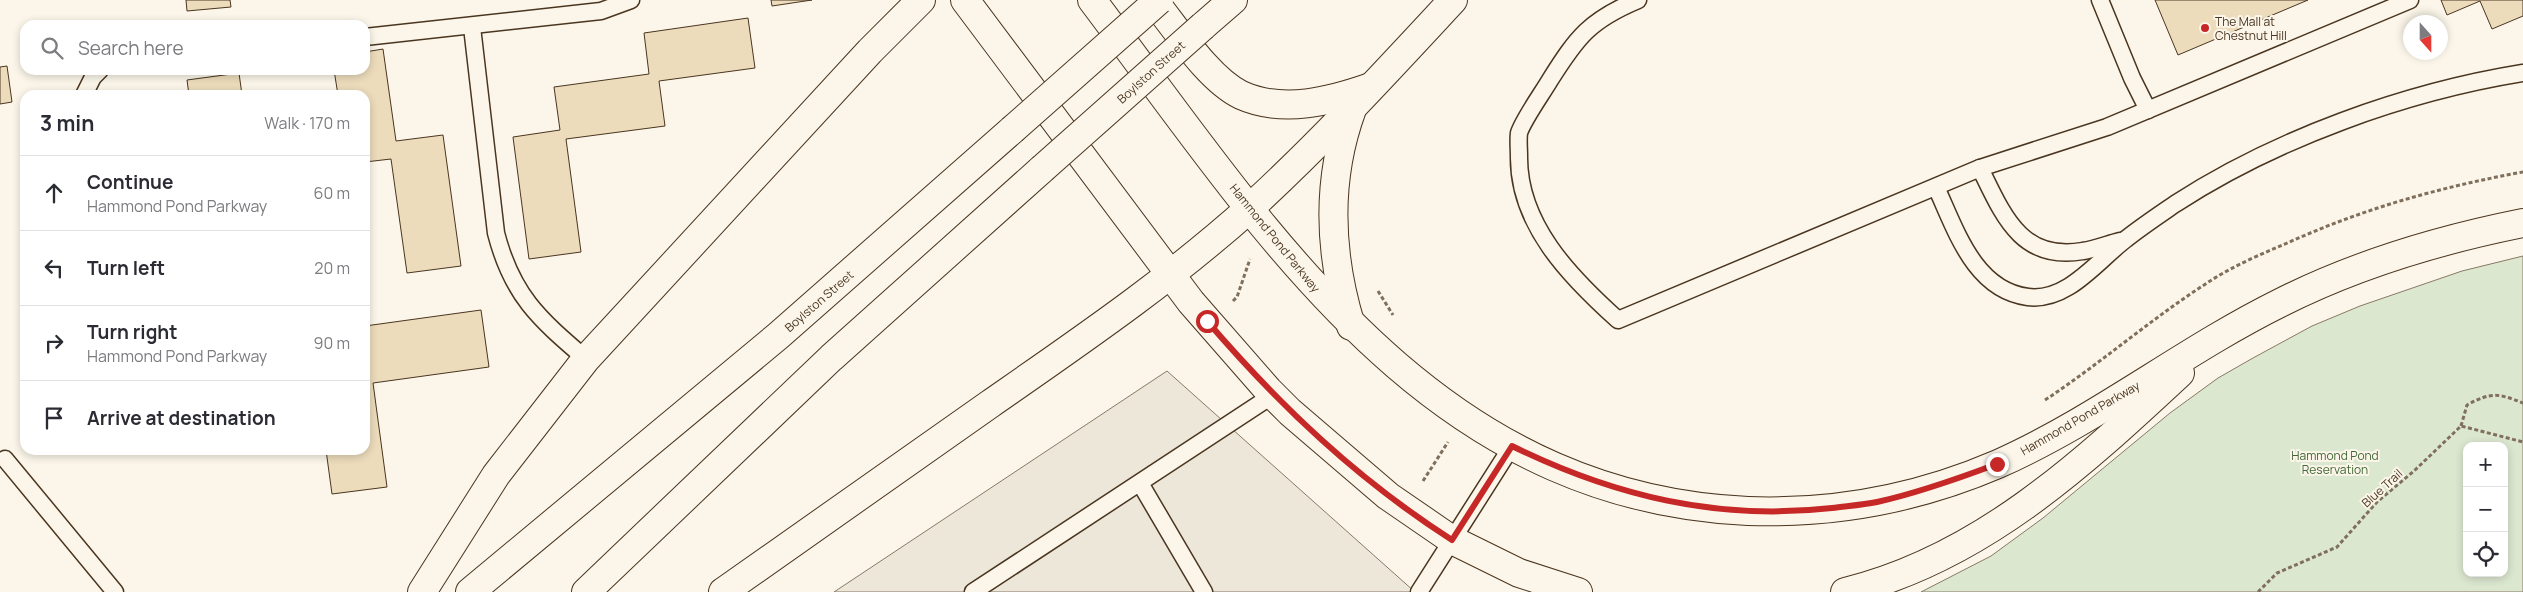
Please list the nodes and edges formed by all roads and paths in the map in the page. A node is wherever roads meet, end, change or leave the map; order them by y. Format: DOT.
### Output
graph roads {
  1 [pos="631,0"];
  2 [pos="921,0"];
  3 [pos="965,0"];
  4 [pos="1092,0"];
  5 [pos="1153,0"];
  6 [pos="1159,0"];
  7 [pos="1233,0"];
  8 [pos="1452,0"];
  9 [pos="1638,0"];
  10 [pos="2100,0"];
  11 [pos="2410,0"];
  12 [pos="472,27"];
  13 [pos="370,37"];
  14 [pos="2523,73"];
  15 [pos="94,75"];
  16 [pos="1373,87"];
  17 [pos="86,90"];
  18 [pos="1353,107"];
  19 [pos="2148,110"];
  20 [pos="1980,168"];
  21 [pos="2523,172"];
  22 [pos="1936,187"];
  23 [pos="1249,208"];
  24 [pos="2523,223"];
  25 [pos="2125,240"];
  26 [pos="1253,257"];
  27 [pos="1169,273"];
  28 [pos="1375,286"];
  29 [pos="1231,302"];
  30 [pos="1397,320"];
  31 [pos="1352,326"];
  32 [pos="2222,335"];
  33 [pos="586,359"];
  34 [pos="1273,395"];
  35 [pos="2043,402"];
  36 [pos="2523,403"];
  37 [pos="2461,426"];
  38 [pos="1448,441"];
  39 [pos="2523,442"];
  40 [pos="1512,446"];
  41 [pos="5,459"];
  42 [pos="1422,482"];
  43 [pos="1140,483"];
  44 [pos="1452,540"];
  45 [pos="115,592"];
  46 [pos="422,592"];
  47 [pos="470,592"];
  48 [pos="586,592"];
  49 [pos="723,592"];
  50 [pos="973,592"];
  51 [pos="1204,592"];
  52 [pos="1419,592"];
  53 [pos="1578,592"];
  54 [pos="1845,592"];
  55 [pos="2258,592"];
  1 -- 12 [label="lane"];
  2 -- 33 [label="main road"];
  3 -- 27 [label="main road"];
  4 -- 23 [label="main road, Hammond Pond Parkway"];
  5 -- 16 [label="main road"];
  6 -- 47 [label="main road, Boylston Street, bridge"];
  7 -- 48 [label="main road, Boylston Street, bridge"];
  8 -- 16 [label="main road"];
  9 -- 22 [label="lane"];
  10 -- 19 [label="lane"];
  11 -- 19 [label="lane"];
  12 -- 13 [label="lane"];
  12 -- 33 [label="lane"];
  14 -- 25 [label="lane"];
  15 -- 17 [label="lane"];
  16 -- 18 [label="main road"];
  18 -- 23 [label="main road"];
  18 -- 31 [label="main road"];
  19 -- 20 [label="lane"];
  20 -- 22 [label="lane"];
  20 -- 25 [label="lane"];
  21 -- 35 [label="path"];
  22 -- 25 [label="lane"];
  23 -- 27 [label="main road"];
  23 -- 31 [label="main road, Hammond Pond Parkway"];
  24 -- 32 [label="main road, Hammond Pond Parkway"];
  26 -- 29 [label="path"];
  27 -- 34 [label="main road"];
  27 -- 49 [label="main road"];
  28 -- 30 [label="path"];
  31 -- 40 [label="main road, Hammond Pond Parkway"];
  32 -- 40 [label="main road, Hammond Pond Parkway"];
  32 -- 54 [label="main road, Hammond Pond Parkway"];
  33 -- 46 [label="main road"];
  34 -- 43 [label="lane"];
  34 -- 44 [label="main road"];
  36 -- 37 [label="path"];
  37 -- 39 [label="path"];
  37 -- 55 [label="path, Blue Trail"];
  38 -- 42 [label="path"];
  40 -- 44 [label="lane"];
  41 -- 45 [label="lane"];
  43 -- 50 [label="lane"];
  43 -- 51 [label="lane"];
  44 -- 52 [label="lane"];
  44 -- 53 [label="main road"];
}
